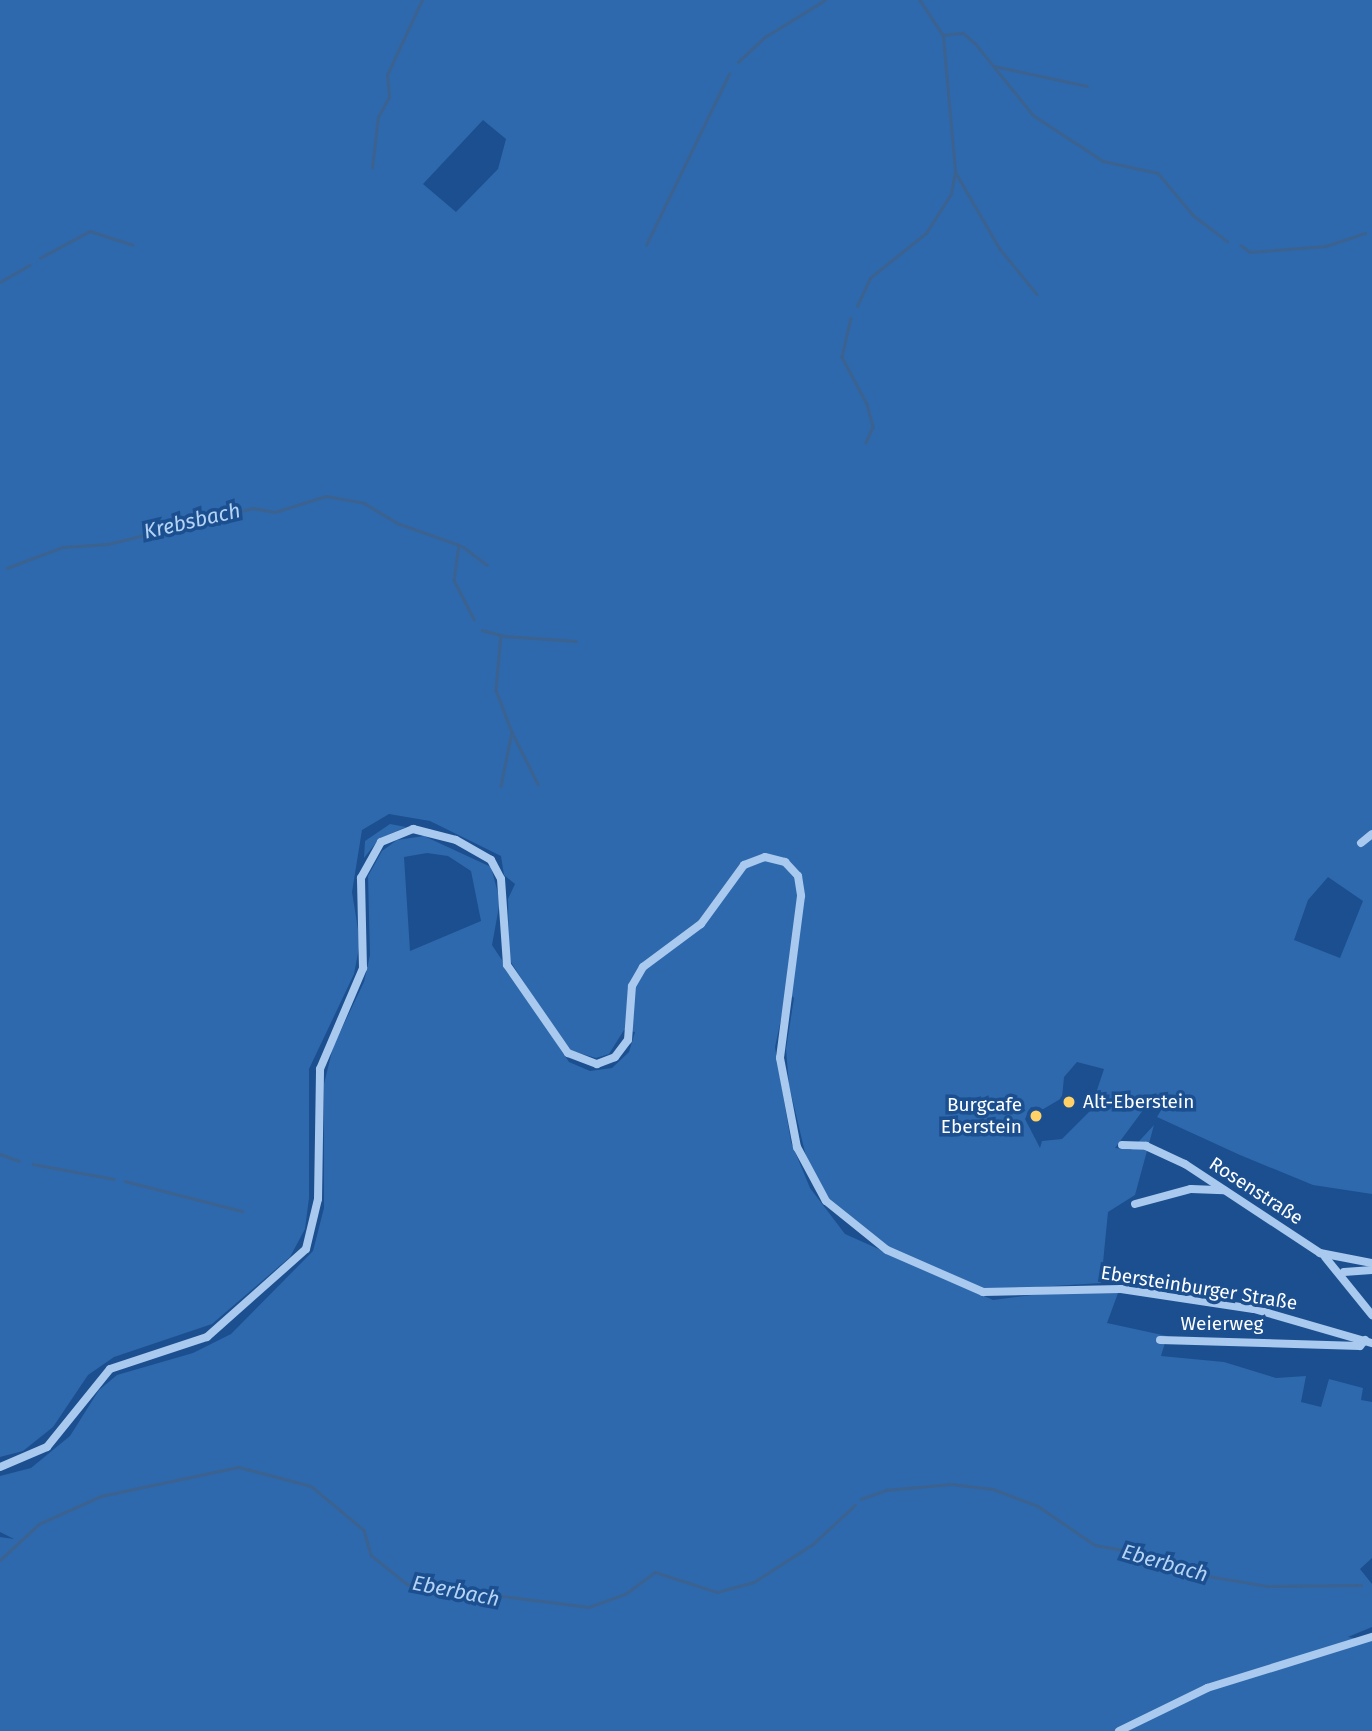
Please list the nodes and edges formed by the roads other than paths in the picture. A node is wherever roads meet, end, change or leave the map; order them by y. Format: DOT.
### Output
graph roads {
  1 [pos="1372,834"];
  2 [pos="1361,843"];
  3 [pos="1122,1145"];
  4 [pos="1227,1191"];
  5 [pos="1136,1204"];
  6 [pos="1320,1253"];
  7 [pos="1372,1263"];
  8 [pos="1372,1270"];
  9 [pos="1344,1272"];
  10 [pos="1372,1315"];
  11 [pos="1160,1340"];
  12 [pos="1368,1342"];
  13 [pos="0,1467"];
  14 [pos="1372,1637"];
  15 [pos="1119,1731"];
  1 -- 2 [label="street"];
  3 -- 4 [label="street, Rosenstraße"];
  4 -- 5 [label="street"];
  4 -- 6 [label="street, Rosenstraße"];
  6 -- 7 [label="street, Rosenstraße"];
  6 -- 9 [label="street"];
  8 -- 9 [label="street"];
  9 -- 10 [label="street"];
  11 -- 12 [label="street, Weierweg"];
  12 -- 13 [label="street, Ebersteinburger Straße"];
  14 -- 15 [label="street"];
}
